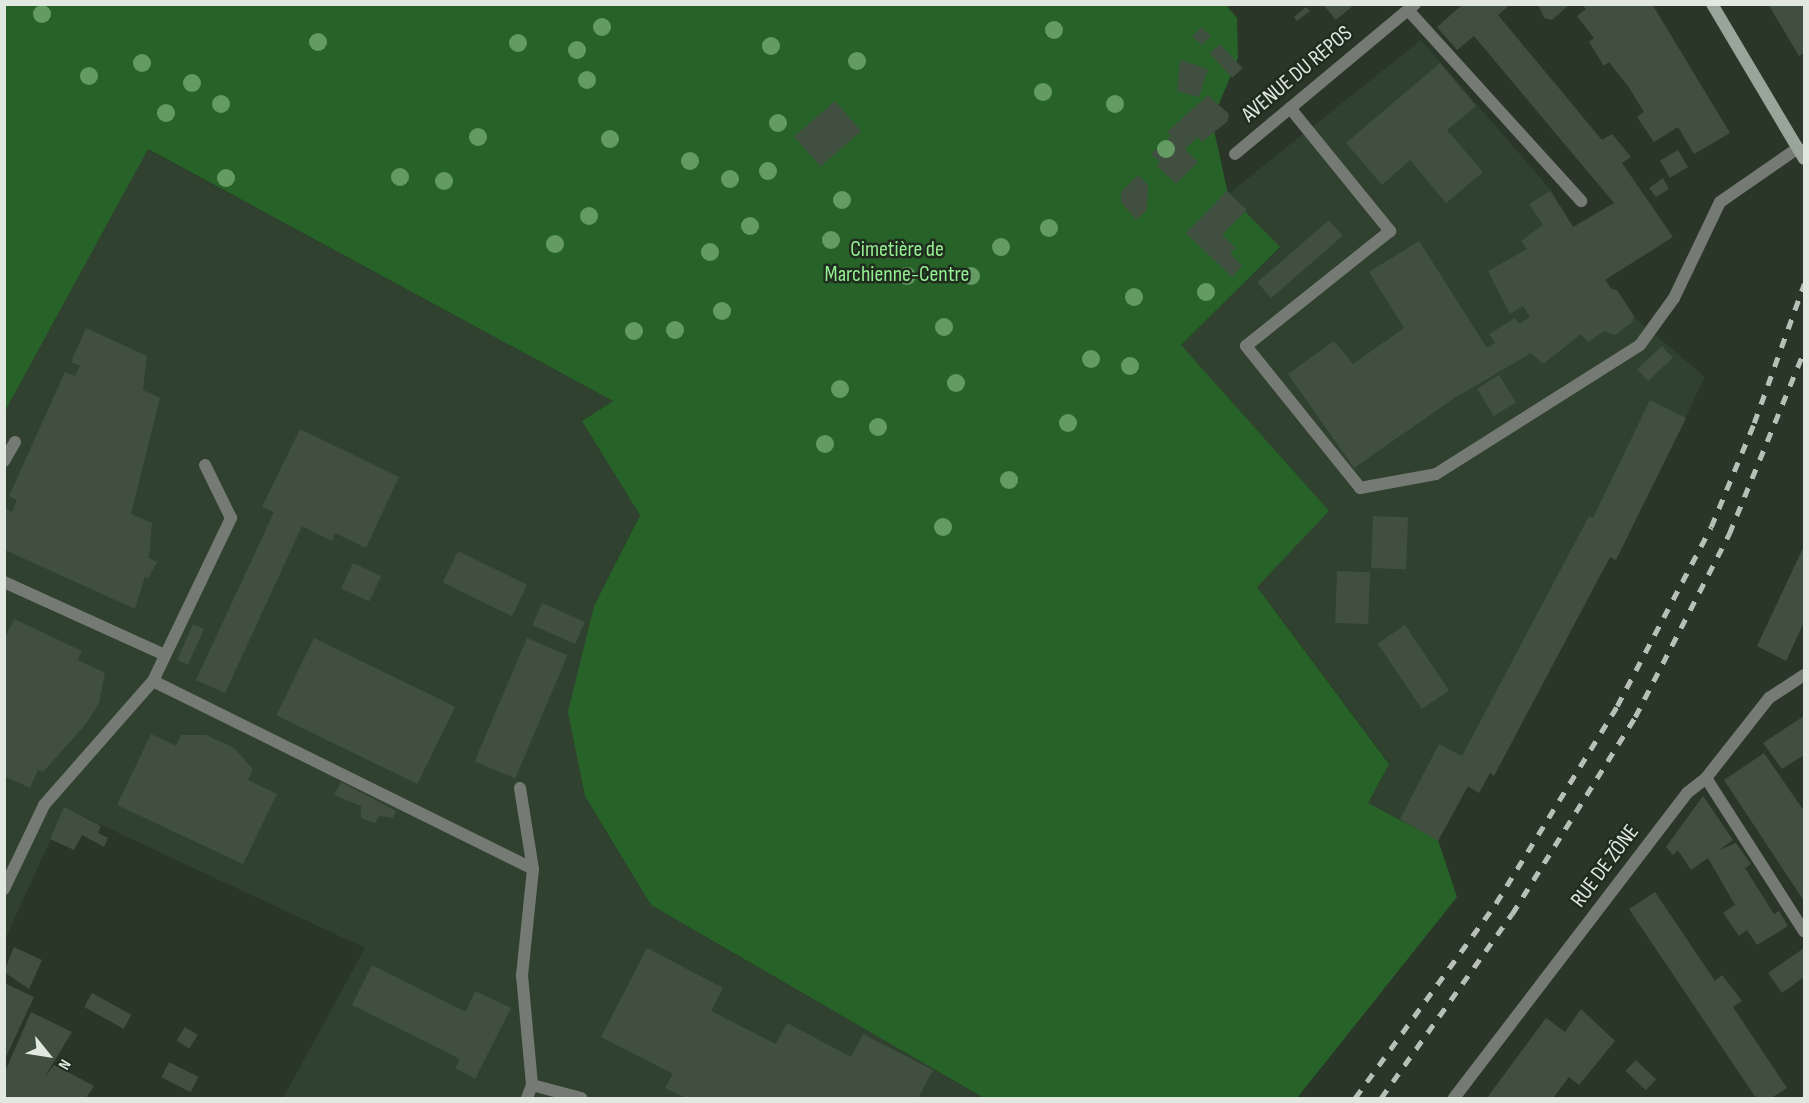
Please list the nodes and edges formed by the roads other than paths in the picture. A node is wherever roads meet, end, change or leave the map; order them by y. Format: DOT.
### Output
graph roads {
  1 [pos="1712,4"];
  2 [pos="1412,7"];
  3 [pos="1290,108"];
  4 [pos="1235,154"];
  5 [pos="1801,154"];
  6 [pos="1581,201"];
  7 [pos="15,442"];
  8 [pos="4,461"];
  9 [pos="205,465"];
  10 [pos="4,582"];
  11 [pos="165,656"];
  12 [pos="1804,675"];
  13 [pos="153,681"];
  14 [pos="1706,778"];
  15 [pos="520,788"];
  16 [pos="533,869"];
  17 [pos="4,890"];
  18 [pos="1804,931"];
  19 [pos="532,1084"];
  20 [pos="527,1098"];
  21 [pos="581,1098"];
  22 [pos="1454,1098"];
  1 -- 5 [label="main road"];
  2 -- 3 [label="street, AVENUE DU REPOS"];
  2 -- 6 [label="street"];
  3 -- 4 [label="street, AVENUE DU REPOS"];
  3 -- 5 [label="street"];
  7 -- 8 [label="street"];
  9 -- 11 [label="street"];
  10 -- 11 [label="street"];
  11 -- 13 [label="street"];
  12 -- 14 [label="street, RUE DE ZÔNE"];
  13 -- 16 [label="street"];
  13 -- 17 [label="street"];
  14 -- 18 [label="street"];
  14 -- 22 [label="street, RUE DE ZÔNE"];
  15 -- 16 [label="street"];
  16 -- 19 [label="street"];
  19 -- 20 [label="street"];
  19 -- 21 [label="street"];
}
